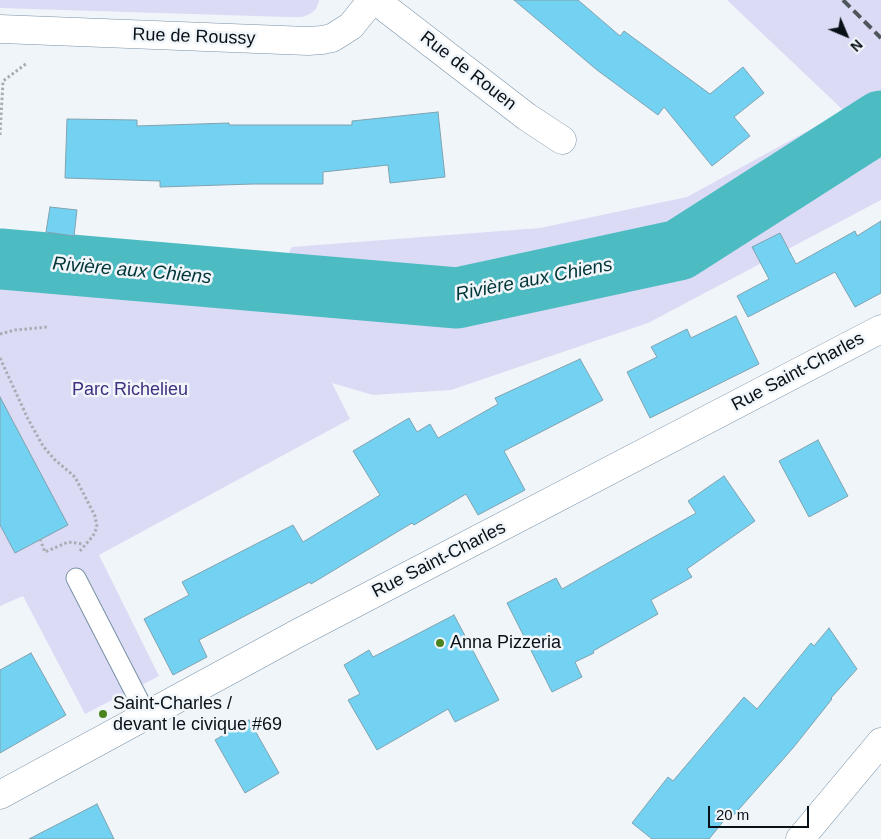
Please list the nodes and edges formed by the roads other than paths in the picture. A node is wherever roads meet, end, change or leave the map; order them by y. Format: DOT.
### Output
graph roads {
  1 [pos="374,0"];
  2 [pos="0,29"];
  3 [pos="562,140"];
  4 [pos="881,329"];
  5 [pos="76,578"];
  6 [pos="147,716"];
  7 [pos="881,742"];
  8 [pos="0,795"];
  9 [pos="800,839"];
  1 -- 2 [label="street, Rue de Roussy"];
  1 -- 3 [label="street, Rue de Rouen"];
  4 -- 6 [label="street, Rue Saint-Charles"];
  5 -- 6 [label="lane"];
  6 -- 8 [label="street, Rue Saint-Charles"];
  7 -- 9 [label="street"];
}
